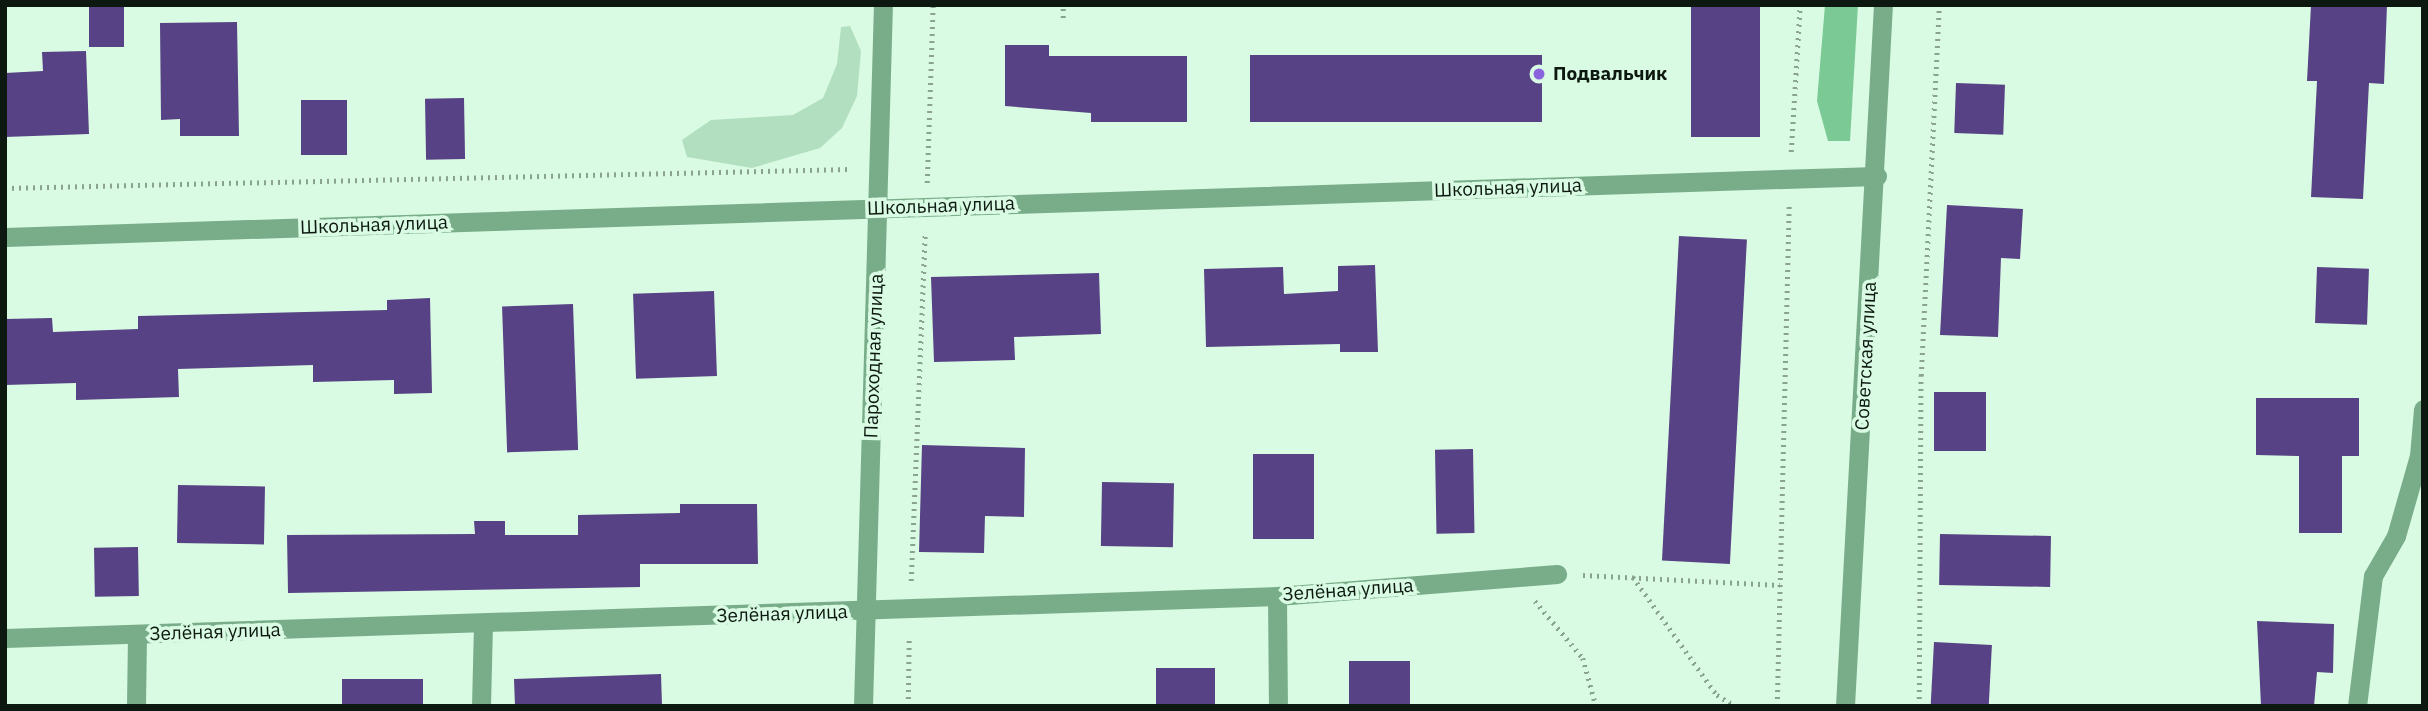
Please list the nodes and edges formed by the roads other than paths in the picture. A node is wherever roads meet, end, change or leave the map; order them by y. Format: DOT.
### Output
graph roads {
  1 [pos="883,5"];
  2 [pos="1883,5"];
  3 [pos="1877,176"];
  4 [pos="879,208"];
  5 [pos="5,237"];
  6 [pos="2423,409"];
  7 [pos="1557,574"];
  8 [pos="1277,596"];
  9 [pos="864,612"];
  10 [pos="483,624"];
  11 [pos="137,635"];
  12 [pos="5,638"];
  13 [pos="136,706"];
  14 [pos="481,706"];
  15 [pos="863,706"];
  16 [pos="1278,706"];
  17 [pos="1845,706"];
  18 [pos="2357,706"];
  1 -- 4 [label="street, Пароходная улица"];
  2 -- 3 [label="street, Советская улица"];
  3 -- 4 [label="street, Школьная улица"];
  3 -- 17 [label="street, Советская улица"];
  4 -- 5 [label="street, Школьная улица"];
  4 -- 9 [label="street, Пароходная улица"];
  6 -- 18 [label="street"];
  7 -- 8 [label="street, Зелёная улица"];
  8 -- 9 [label="street, Зелёная улица"];
  8 -- 16 [label="street"];
  9 -- 10 [label="street, Зелёная улица"];
  9 -- 15 [label="street, Пароходная улица"];
  10 -- 11 [label="street, Зелёная улица"];
  10 -- 14 [label="street"];
  11 -- 12 [label="street, Зелёная улица"];
  11 -- 13 [label="street"];
}
